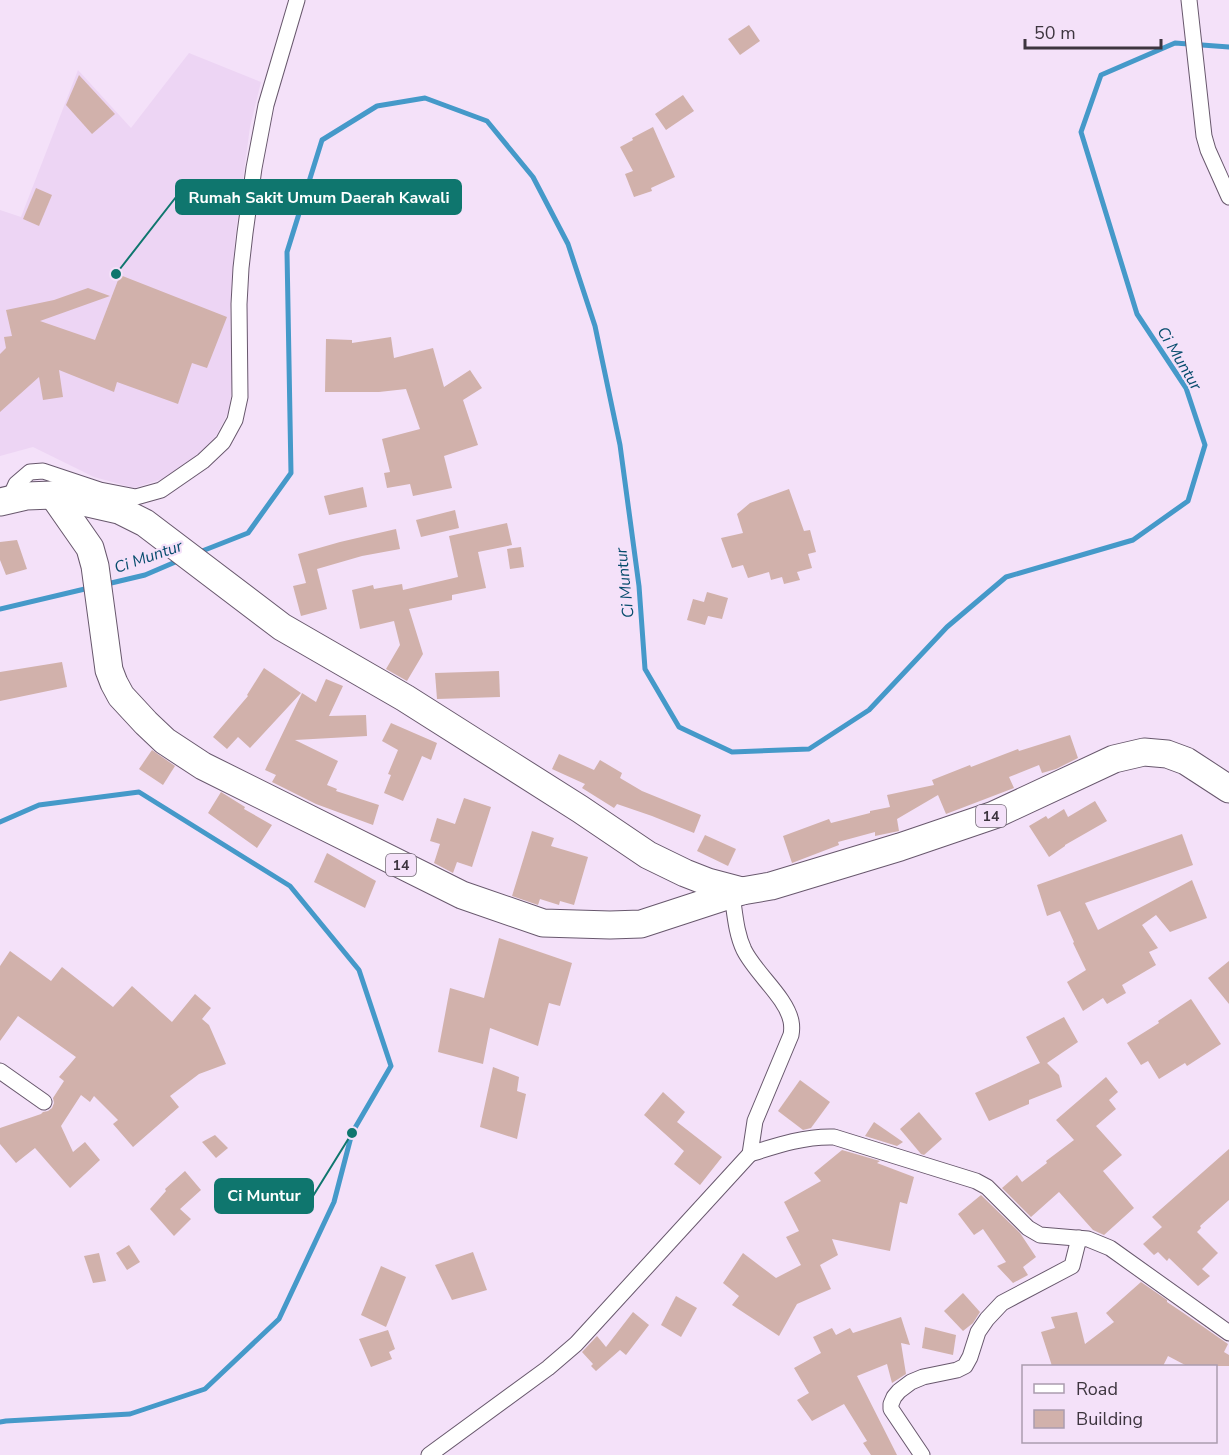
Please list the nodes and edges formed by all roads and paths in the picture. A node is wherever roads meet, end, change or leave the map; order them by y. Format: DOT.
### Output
graph roads {
  1 [pos="297,0"];
  2 [pos="1189,7"];
  3 [pos="1229,197"];
  4 [pos="53,495"];
  5 [pos="4,501"];
  6 [pos="1229,789"];
  7 [pos="737,893"];
  8 [pos="0,1071"];
  9 [pos="44,1102"];
  10 [pos="750,1154"];
  11 [pos="1079,1238"];
  12 [pos="1229,1333"];
  13 [pos="429,1455"];
  14 [pos="922,1455"];
  1 -- 5 [label="street"];
  2 -- 3 [label="street"];
  4 -- 5 [label="highway, 14"];
  4 -- 7 [label="highway, 14"];
  4 -- 7 [label="highway, 14"];
  6 -- 7 [label="highway, 14"];
  7 -- 10 [label="street"];
  8 -- 9 [label="street"];
  10 -- 11 [label="street"];
  10 -- 13 [label="street"];
  11 -- 12 [label="street"];
  11 -- 14 [label="street"];
}
